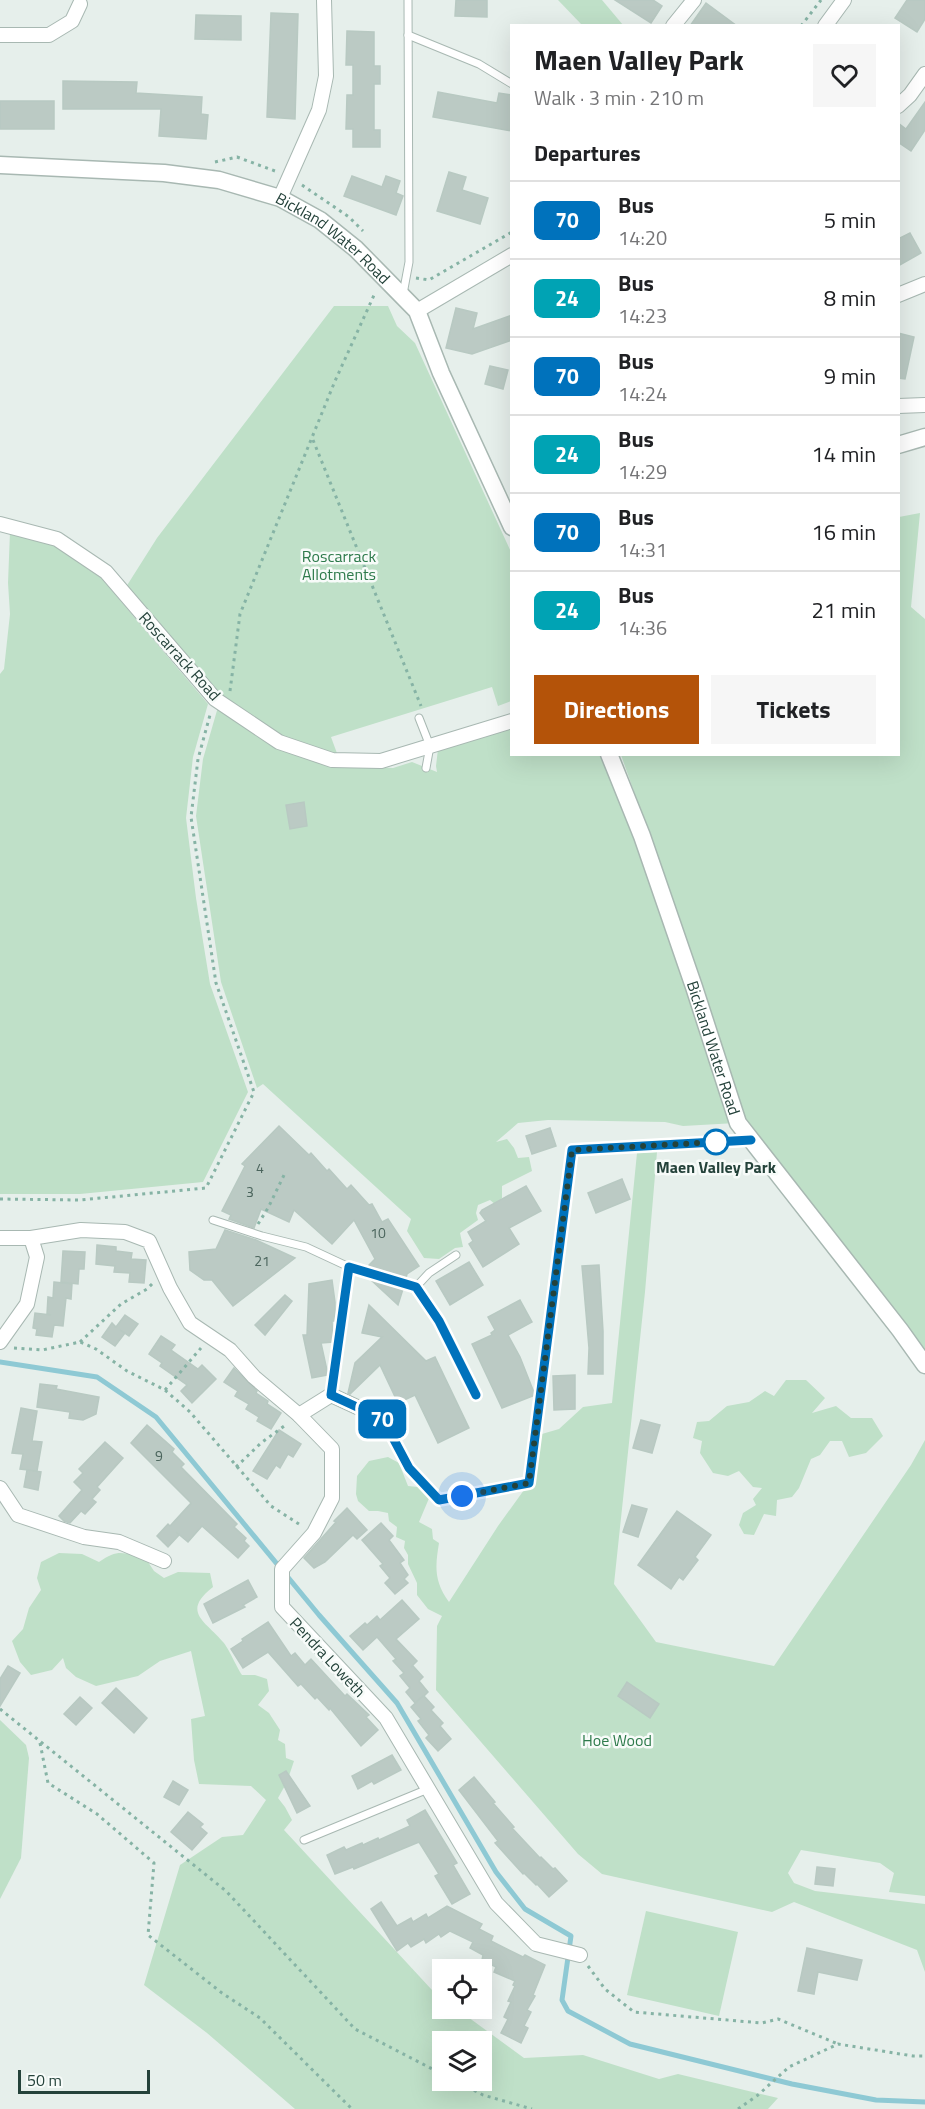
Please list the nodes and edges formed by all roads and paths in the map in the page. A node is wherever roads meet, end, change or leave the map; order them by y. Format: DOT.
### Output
graph roads {
  1 [pos="324,0"];
  2 [pos="408,0"];
  3 [pos="694,0"];
  4 [pos="821,0"];
  5 [pos="844,0"];
  6 [pos="80,4"];
  7 [pos="675,24"];
  8 [pos="803,24"];
  9 [pos="826,24"];
  10 [pos="0,35"];
  11 [pos="408,35"];
  12 [pos="925,74"];
  13 [pos="510,83"];
  14 [pos="900,104"];
  15 [pos="0,165"];
  16 [pos="280,198"];
  17 [pos="510,233"];
  18 [pos="510,256"];
  19 [pos="382,278"];
  20 [pos="429,280"];
  21 [pos="925,284"];
  22 [pos="900,294"];
  23 [pos="402,297"];
  24 [pos="417,311"];
  25 [pos="925,405"];
  26 [pos="900,406"];
  27 [pos="925,437"];
  28 [pos="312,439"];
  29 [pos="900,445"];
  30 [pos="510,523"];
  31 [pos="0,524"];
  32 [pos="215,699"];
  33 [pos="421,706"];
  34 [pos="228,708"];
  35 [pos="419,718"];
  36 [pos="510,722"];
  37 [pos="430,746"];
  38 [pos="610,756"];
  39 [pos="426,768"];
  40 [pos="751,1140"];
  41 [pos="285,1173"];
  42 [pos="0,1200"];
  43 [pos="213,1220"];
  44 [pos="252,1233"];
  45 [pos="0,1238"];
  46 [pos="31,1238"];
  47 [pos="456,1255"];
  48 [pos="349,1267"];
  49 [pos="163,1273"];
  50 [pos="416,1287"];
  51 [pos="210,1337"];
  52 [pos="80,1342"];
  53 [pos="5,1345"];
  54 [pos="925,1365"];
  55 [pos="165,1390"];
  56 [pos="331,1395"];
  57 [pos="476,1395"];
  58 [pos="299,1415"];
  59 [pos="383,1419"];
  60 [pos="236,1467"];
  61 [pos="0,1488"];
  62 [pos="314,1533"];
  63 [pos="164,1561"];
  64 [pos="0,1709"];
  65 [pos="40,1742"];
  66 [pos="428,1789"];
  67 [pos="304,1840"];
  68 [pos="580,1955"];
  69 [pos="838,2043"];
  70 [pos="925,2056"];
  71 [pos="432,2069"];
  72 [pos="475,2091"];
  73 [pos="352,2109"];
  74 [pos="532,2109"];
  75 [pos="738,2109"];
  1 -- 16 [label="street"];
  2 -- 11 [label="lane"];
  3 -- 7 [label="street"];
  4 -- 8 [label="path"];
  5 -- 9 [label="street"];
  6 -- 10 [label="street"];
  11 -- 13 [label="lane"];
  11 -- 23 [label="lane"];
  12 -- 14 [label="street"];
  15 -- 16 [label="street, Bickland Water Road"];
  16 -- 19 [label="street, Bickland Water Road"];
  17 -- 20 [label="path"];
  18 -- 24 [label="street"];
  19 -- 23 [label="street, Bickland Water Road"];
  19 -- 28 [label="path"];
  21 -- 22 [label="street"];
  23 -- 24 [label="street, Bickland Water Road"];
  24 -- 30 [label="street, Bickland Water Road"];
  25 -- 26 [label="street"];
  27 -- 29 [label="street"];
  28 -- 33 [label="path"];
  28 -- 34 [label="path"];
  31 -- 32 [label="street, Roscarrack Road"];
  32 -- 34 [label="street, Roscarrack Road"];
  32 -- 42 [label="path"];
  34 -- 37 [label="street, Roscarrack Road"];
  35 -- 37 [label="lane"];
  36 -- 37 [label="street, Roscarrack Road"];
  37 -- 39 [label="lane"];
  38 -- 40 [label="street, Bickland Water Road"];
  40 -- 54 [label="street, Bickland Water Road"];
  40 -- 59 [label="lane"];
  41 -- 44 [label="path"];
  43 -- 44 [label="lane"];
  44 -- 48 [label="lane"];
  45 -- 46 [label="street, Pendra Loweth"];
  46 -- 49 [label="street, Pendra Loweth"];
  46 -- 53 [label="street"];
  47 -- 50 [label="lane"];
  48 -- 50 [label="lane"];
  48 -- 56 [label="lane"];
  49 -- 51 [label="street, Pendra Loweth"];
  49 -- 52 [label="path"];
  50 -- 57 [label="lane"];
  51 -- 55 [label="path"];
  51 -- 58 [label="street, Pendra Loweth"];
  52 -- 53 [label="path"];
  52 -- 55 [label="path"];
  55 -- 60 [label="path"];
  56 -- 58 [label="street"];
  56 -- 59 [label="street"];
  58 -- 60 [label="path"];
  58 -- 62 [label="street, Pendra Loweth"];
  60 -- 62 [label="path"];
  61 -- 63 [label="street"];
  62 -- 66 [label="street, Pendra Loweth"];
  64 -- 65 [label="path"];
  65 -- 71 [label="path"];
  65 -- 73 [label="path"];
  66 -- 67 [label="lane"];
  66 -- 68 [label="street, Pendra Loweth"];
  68 -- 69 [label="path"];
  69 -- 70 [label="path"];
  69 -- 75 [label="path"];
  72 -- 74 [label="path"];
}
